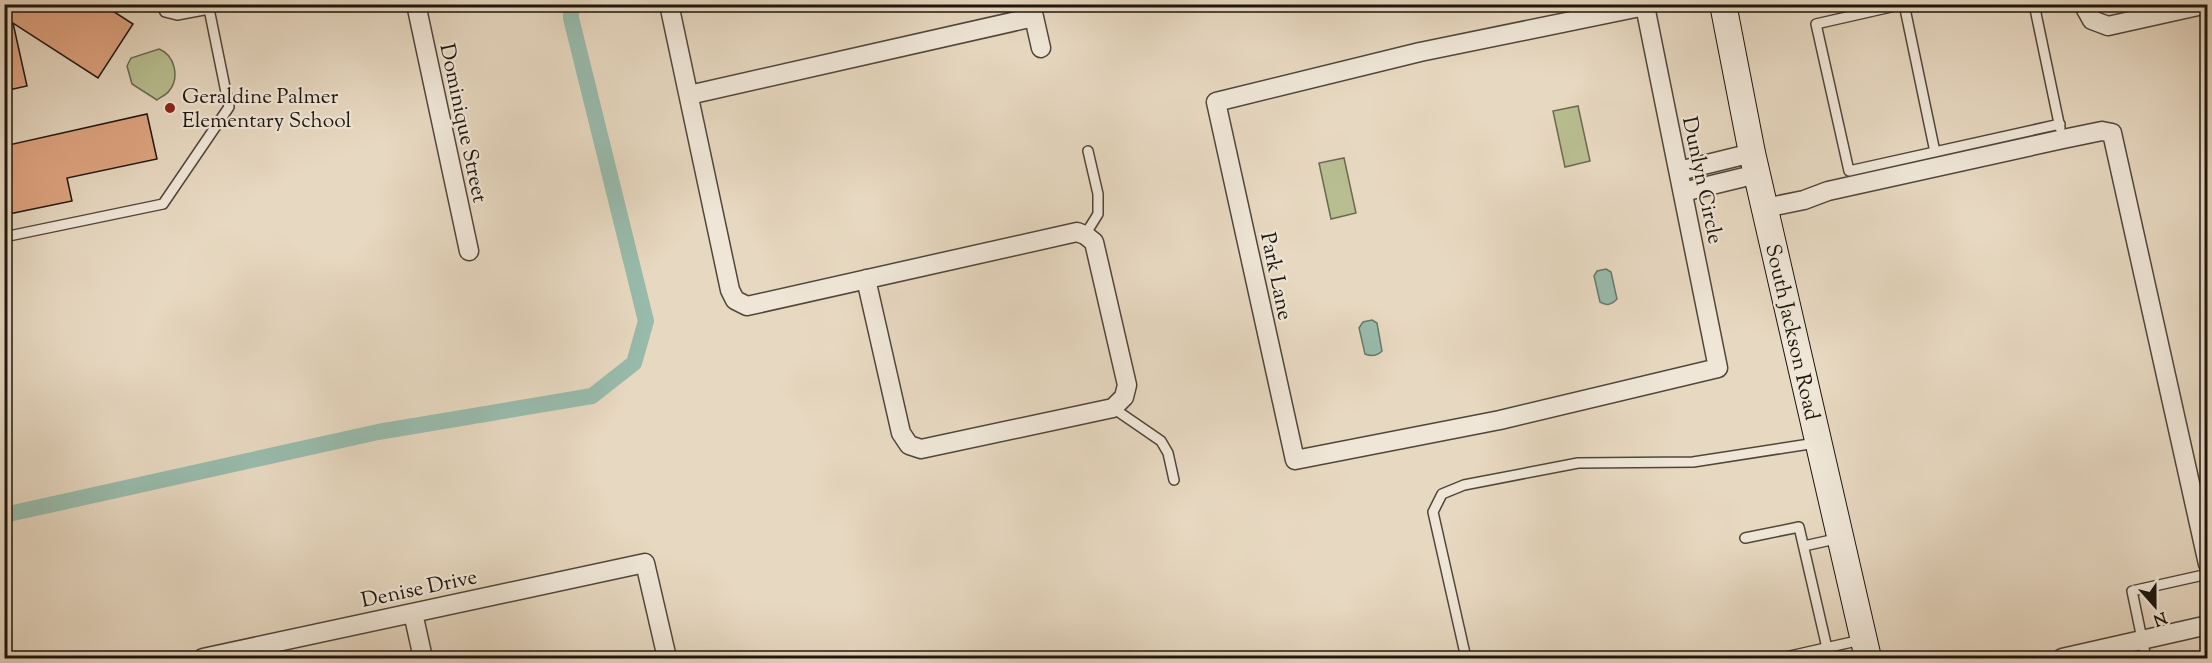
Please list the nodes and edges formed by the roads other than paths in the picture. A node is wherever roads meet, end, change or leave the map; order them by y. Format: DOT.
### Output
graph roads {
  1 [pos="161,4"];
  2 [pos="416,4"];
  3 [pos="669,4"];
  4 [pos="1722,4"];
  5 [pos="1904,4"];
  6 [pos="2034,4"];
  7 [pos="2206,4"];
  8 [pos="208,7"];
  9 [pos="1032,11"];
  10 [pos="2087,12"];
  11 [pos="1041,48"];
  12 [pos="688,96"];
  13 [pos="1216,102"];
  14 [pos="2061,132"];
  15 [pos="1088,151"];
  16 [pos="1935,152"];
  17 [pos="1755,164"];
  18 [pos="1679,171"];
  19 [pos="1683,192"];
  20 [pos="1765,208"];
  21 [pos="1085,235"];
  22 [pos="4,237"];
  23 [pos="469,251"];
  24 [pos="866,279"];
  25 [pos="1113,408"];
  26 [pos="1819,442"];
  27 [pos="1295,460"];
  28 [pos="1173,480"];
  29 [pos="1745,538"];
  30 [pos="1840,538"];
  31 [pos="1804,546"];
  32 [pos="2208,564"];
  33 [pos="2208,574"];
  34 [pos="413,613"];
  35 [pos="2208,625"];
  36 [pos="2142,640"];
  37 [pos="1827,648"];
  38 [pos="1866,649"];
  39 [pos="2124,652"];
  40 [pos="203,658"];
  41 [pos="423,658"];
  42 [pos="667,658"];
  43 [pos="1466,658"];
  44 [pos="1781,658"];
  45 [pos="2062,658"];
  46 [pos="2146,658"];
  1 -- 8 [label="lane"];
  2 -- 23 [label="street, Dominique Street"];
  3 -- 12 [label="street"];
  4 -- 17 [label="main road, South Jackson Road"];
  5 -- 16 [label="lane"];
  5 -- 16 [label="lane"];
  6 -- 14 [label="lane"];
  7 -- 10 [label="street"];
  8 -- 22 [label="lane"];
  9 -- 11 [label="street"];
  9 -- 12 [label="street"];
  12 -- 24 [label="street"];
  13 -- 18 [label="street, Dunlyn Circle"];
  13 -- 27 [label="street, Park Lane"];
  14 -- 16 [label="lane"];
  14 -- 20 [label="street"];
  14 -- 32 [label="street"];
  15 -- 21 [label="lane"];
  17 -- 18 [label="street"];
  17 -- 19 [label="street"];
  17 -- 20 [label="main road, South Jackson Road"];
  18 -- 19 [label="street, Dunlyn Circle"];
  19 -- 27 [label="street, Dunlyn Circle"];
  20 -- 26 [label="main road, South Jackson Road"];
  21 -- 24 [label="street"];
  21 -- 25 [label="street"];
  24 -- 25 [label="street"];
  25 -- 28 [label="lane"];
  26 -- 30 [label="main road, South Jackson Road"];
  26 -- 43 [label="lane"];
  29 -- 31 [label="lane"];
  30 -- 31 [label="lane"];
  30 -- 38 [label="main road, South Jackson Road"];
  31 -- 37 [label="lane"];
  33 -- 36 [label="lane"];
  34 -- 40 [label="street, Denise Drive"];
  34 -- 41 [label="street"];
  34 -- 42 [label="street, Denise Drive"];
  35 -- 36 [label="street"];
  36 -- 39 [label="street"];
  36 -- 46 [label="lane"];
  37 -- 38 [label="lane"];
  37 -- 44 [label="lane"];
  39 -- 45 [label="street"];
}
